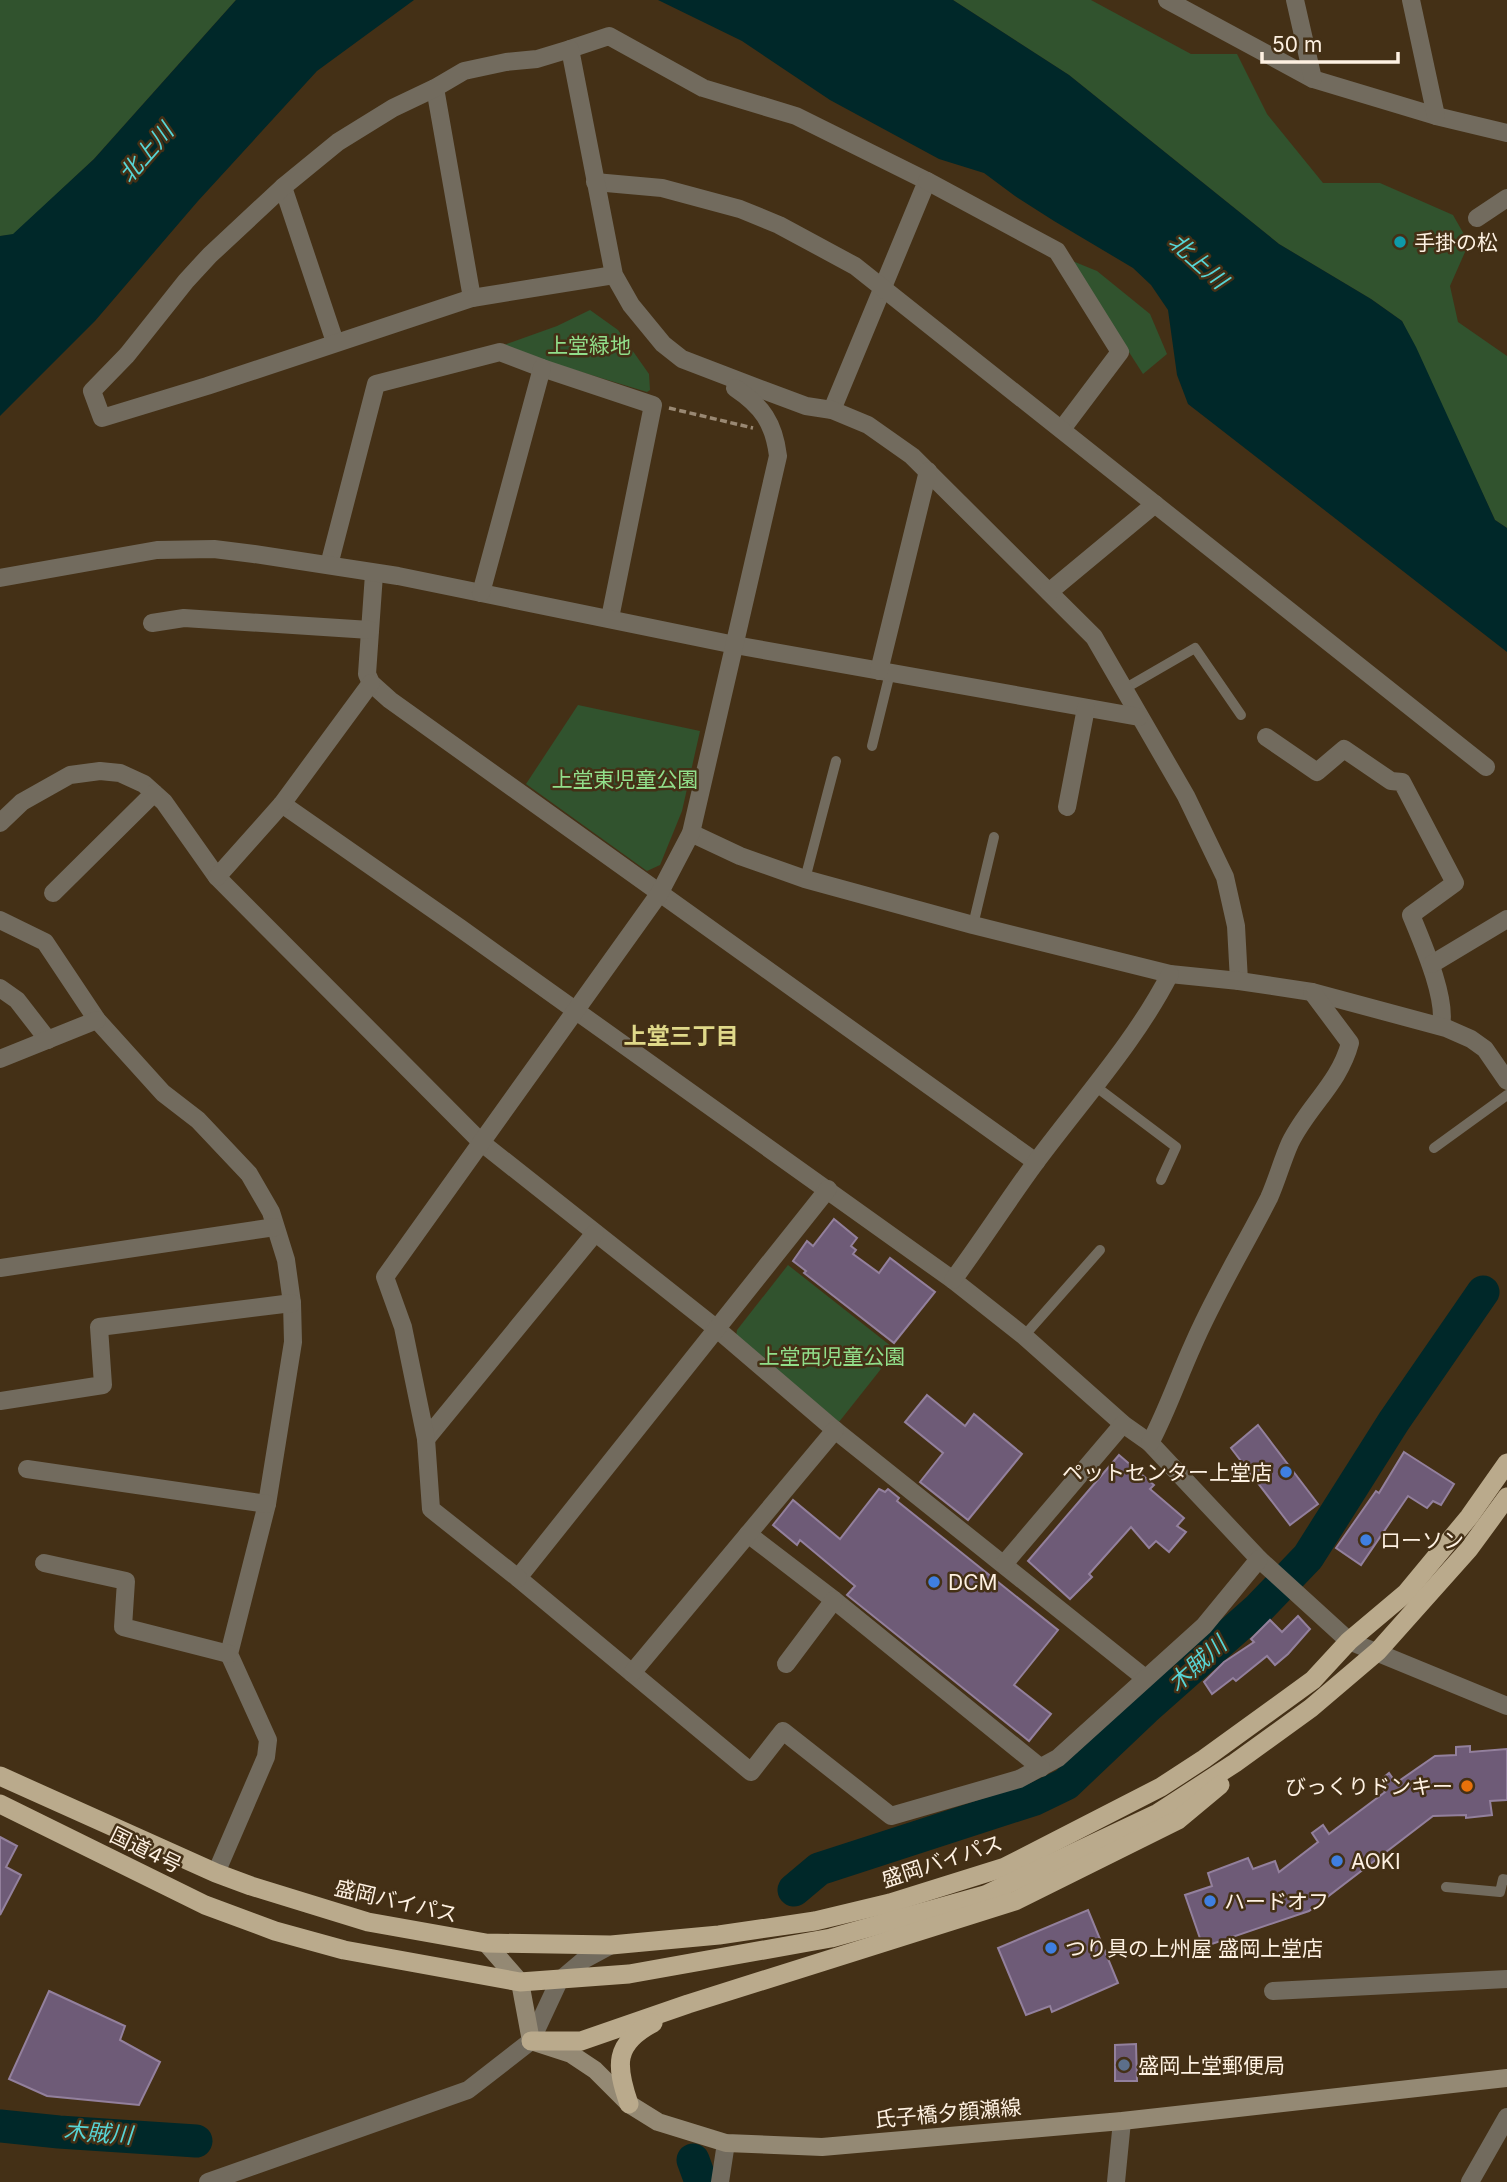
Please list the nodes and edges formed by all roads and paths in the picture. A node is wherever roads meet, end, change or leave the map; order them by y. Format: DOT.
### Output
graph roads {
  1 [pos="1167,0"];
  2 [pos="1295,0"];
  3 [pos="1411,0"];
  4 [pos="1195,8"];
  5 [pos="570,49"];
  6 [pos="1313,79"];
  7 [pos="435,88"];
  8 [pos="1436,116"];
  9 [pos="1507,133"];
  10 [pos="927,181"];
  11 [pos="595,182"];
  12 [pos="283,187"];
  13 [pos="1507,198"];
  14 [pos="1477,218"];
  15 [pos="614,275"];
  16 [pos="883,289"];
  17 [pos="472,298"];
  18 [pos="335,342"];
  19 [pos="542,368"];
  20 [pos="709,371"];
  21 [pos="653,405"];
  22 [pos="832,410"];
  23 [pos="1062,429"];
  24 [pos="758,430"];
  25 [pos="928,471"];
  26 [pos="1155,504"];
  27 [pos="329,565"];
  28 [pos="374,574"];
  29 [pos="0,578"];
  30 [pos="1049,592"];
  31 [pos="481,593"];
  32 [pos="610,618"];
  33 [pos="152,623"];
  34 [pos="370,630"];
  35 [pos="734,645"];
  36 [pos="884,672"];
  37 [pos="371,683"];
  38 [pos="1124,689"];
  39 [pos="1086,708"];
  40 [pos="1241,715"];
  41 [pos="1139,717"];
  42 [pos="1266,737"];
  43 [pos="872,746"];
  44 [pos="836,761"];
  45 [pos="1486,767"];
  46 [pos="154,793"];
  47 [pos="282,804"];
  48 [pos="1067,807"];
  49 [pos="0,823"];
  50 [pos="691,833"];
  51 [pos="994,837"];
  52 [pos="217,877"];
  53 [pos="805,879"];
  54 [pos="53,893"];
  55 [pos="659,894"];
  56 [pos="1507,919"];
  57 [pos="0,920"];
  58 [pos="973,925"];
  59 [pos="1432,964"];
  60 [pos="1170,974"];
  61 [pos="1239,981"];
  62 [pos="0,988"];
  63 [pos="1312,992"];
  64 [pos="576,1012"];
  65 [pos="97,1020"];
  66 [pos="1441,1026"];
  67 [pos="48,1040"];
  68 [pos="0,1059"];
  69 [pos="1507,1082"];
  70 [pos="1095,1086"];
  71 [pos="1507,1095"];
  72 [pos="482,1143"];
  73 [pos="1434,1148"];
  74 [pos="1036,1162"];
  75 [pos="1161,1180"];
  76 [pos="828,1189"];
  77 [pos="275,1227"];
  78 [pos="595,1233"];
  79 [pos="1100,1250"];
  80 [pos="0,1268"];
  81 [pos="953,1280"];
  82 [pos="292,1303"];
  83 [pos="717,1329"];
  84 [pos="1024,1336"];
  85 [pos="0,1401"];
  86 [pos="1123,1424"];
  87 [pos="835,1430"];
  88 [pos="426,1439"];
  89 [pos="1150,1443"];
  90 [pos="1507,1462"];
  91 [pos="27,1469"];
  92 [pos="1507,1497"];
  93 [pos="267,1504"];
  94 [pos="748,1534"];
  95 [pos="44,1563"];
  96 [pos="1004,1564"];
  97 [pos="1266,1565"];
  98 [pos="518,1578"];
  99 [pos="834,1600"];
  100 [pos="1349,1641"];
  101 [pos="1378,1651"];
  102 [pos="229,1654"];
  103 [pos="786,1664"];
  104 [pos="632,1673"];
  105 [pos="1145,1678"];
  106 [pos="1507,1706"];
  107 [pos="1311,1708"];
  108 [pos="1041,1768"];
  109 [pos="0,1776"];
  110 [pos="0,1804"];
  111 [pos="216,1873"];
  112 [pos="1507,1880"];
  113 [pos="251,1886"];
  114 [pos="1446,1887"];
  115 [pos="275,1931"];
  116 [pos="486,1943"];
  117 [pos="611,1945"];
  118 [pos="1507,1979"];
  119 [pos="559,1981"];
  120 [pos="520,1982"];
  121 [pos="1273,1991"];
  122 [pos="688,2004"];
  123 [pos="531,2040"];
  124 [pos="1507,2078"];
  125 [pos="629,2104"];
  126 [pos="1507,2117"];
  127 [pos="1122,2121"];
  128 [pos="726,2143"];
  129 [pos="208,2182"];
  130 [pos="720,2182"];
  131 [pos="1116,2182"];
  132 [pos="1470,2182"];
  1 -- 4 [label="street"];
  2 -- 6 [label="street"];
  3 -- 8 [label="street"];
  4 -- 6 [label="street"];
  5 -- 7 [label="street"];
  5 -- 10 [label="street"];
  5 -- 11 [label="street"];
  6 -- 8 [label="street"];
  7 -- 12 [label="street"];
  7 -- 17 [label="street"];
  8 -- 9 [label="street"];
  10 -- 16 [label="street"];
  10 -- 23 [label="street"];
  11 -- 15 [label="street"];
  11 -- 16 [label="street"];
  12 -- 18 [label="street"];
  12 -- 18 [label="street"];
  13 -- 14 [label="street"];
  15 -- 17 [label="street"];
  15 -- 20 [label="street"];
  16 -- 22 [label="street"];
  16 -- 23 [label="street"];
  17 -- 18 [label="street"];
  19 -- 21 [label="street"];
  19 -- 27 [label="street"];
  19 -- 31 [label="street"];
  20 -- 22 [label="street"];
  20 -- 35 [label="street"];
  21 -- 24 [label="path"];
  21 -- 32 [label="street"];
  22 -- 25 [label="street"];
  23 -- 26 [label="street"];
  25 -- 30 [label="street"];
  25 -- 36 [label="street"];
  26 -- 30 [label="street"];
  26 -- 45 [label="street"];
  27 -- 28 [label="street"];
  27 -- 29 [label="street"];
  28 -- 31 [label="street"];
  28 -- 34 [label="street"];
  30 -- 38 [label="street"];
  31 -- 32 [label="street"];
  32 -- 35 [label="street"];
  33 -- 34 [label="street"];
  34 -- 37 [label="street"];
  35 -- 36 [label="street"];
  35 -- 50 [label="street"];
  36 -- 39 [label="street"];
  36 -- 43 [label="lane"];
  37 -- 47 [label="street"];
  37 -- 55 [label="street"];
  38 -- 40 [label="lane"];
  38 -- 41 [label="street"];
  39 -- 41 [label="street"];
  39 -- 48 [label="street"];
  41 -- 61 [label="street"];
  42 -- 59 [label="street"];
  44 -- 53 [label="lane"];
  46 -- 49 [label="street"];
  46 -- 52 [label="street"];
  46 -- 54 [label="street"];
  47 -- 52 [label="street"];
  47 -- 64 [label="street"];
  50 -- 53 [label="street"];
  50 -- 55 [label="street"];
  51 -- 58 [label="lane"];
  52 -- 72 [label="street"];
  53 -- 58 [label="street"];
  55 -- 64 [label="street"];
  55 -- 74 [label="street"];
  56 -- 59 [label="street"];
  57 -- 65 [label="street"];
  58 -- 60 [label="street"];
  59 -- 66 [label="street"];
  60 -- 61 [label="street"];
  60 -- 70 [label="street"];
  61 -- 63 [label="street"];
  62 -- 67 [label="street"];
  63 -- 66 [label="street"];
  63 -- 89 [label="street"];
  64 -- 72 [label="street"];
  64 -- 76 [label="street"];
  65 -- 67 [label="street"];
  65 -- 77 [label="street"];
  66 -- 69 [label="street"];
  67 -- 68 [label="street"];
  70 -- 74 [label="street"];
  70 -- 75 [label="lane"];
  71 -- 73 [label="lane"];
  72 -- 78 [label="street"];
  72 -- 88 [label="street"];
  74 -- 81 [label="street"];
  76 -- 81 [label="street"];
  76 -- 83 [label="street"];
  77 -- 80 [label="street"];
  77 -- 82 [label="street"];
  78 -- 83 [label="street"];
  78 -- 88 [label="street"];
  79 -- 84 [label="lane"];
  81 -- 84 [label="street"];
  82 -- 85 [label="street"];
  82 -- 93 [label="street"];
  83 -- 87 [label="street"];
  83 -- 98 [label="street"];
  84 -- 86 [label="street"];
  86 -- 89 [label="street"];
  86 -- 96 [label="street"];
  87 -- 94 [label="street"];
  87 -- 96 [label="street"];
  88 -- 98 [label="street"];
  89 -- 97 [label="street"];
  90 -- 100 [label="highway, 盛岡バイパス"];
  91 -- 93 [label="street"];
  92 -- 101 [label="highway, 盛岡バイパス"];
  93 -- 102 [label="street"];
  94 -- 99 [label="street"];
  94 -- 104 [label="street"];
  95 -- 102 [label="street"];
  96 -- 105 [label="street"];
  97 -- 100 [label="street"];
  97 -- 105 [label="street"];
  98 -- 104 [label="street"];
  99 -- 103 [label="street"];
  99 -- 108 [label="street"];
  100 -- 101 [label="street"];
  100 -- 117 [label="highway, 盛岡バイパス"];
  101 -- 106 [label="street"];
  101 -- 107 [label="highway, 盛岡バイパス"];
  102 -- 111 [label="street"];
  104 -- 108 [label="street"];
  105 -- 108 [label="street"];
  107 -- 119 [label="highway, 盛岡バイパス"];
  107 -- 122 [label="highway"];
  109 -- 111 [label="highway, 国道4号"];
  110 -- 115 [label="highway, 国道4号"];
  111 -- 113 [label="highway, 国道4号"];
  112 -- 114 [label="lane"];
  113 -- 116 [label="highway, 盛岡バイパス"];
  115 -- 120 [label="highway, 盛岡バイパス"];
  116 -- 117 [label="highway, 盛岡バイパス"];
  116 -- 120 [label="main road"];
  117 -- 119 [label="street"];
  118 -- 121 [label="street"];
  119 -- 120 [label="highway, 盛岡バイパス"];
  119 -- 123 [label="street"];
  120 -- 123 [label="main road"];
  122 -- 123 [label="highway"];
  122 -- 125 [label="highway"];
  123 -- 125 [label="main road, 氏子橋夕顔瀬線"];
  123 -- 129 [label="street"];
  124 -- 127 [label="main road, 氏子橋夕顔瀬線"];
  125 -- 128 [label="main road, 氏子橋夕顔瀬線"];
  126 -- 132 [label="street"];
  127 -- 128 [label="main road, 氏子橋夕顔瀬線"];
  127 -- 131 [label="street"];
  128 -- 130 [label="street"];
}
